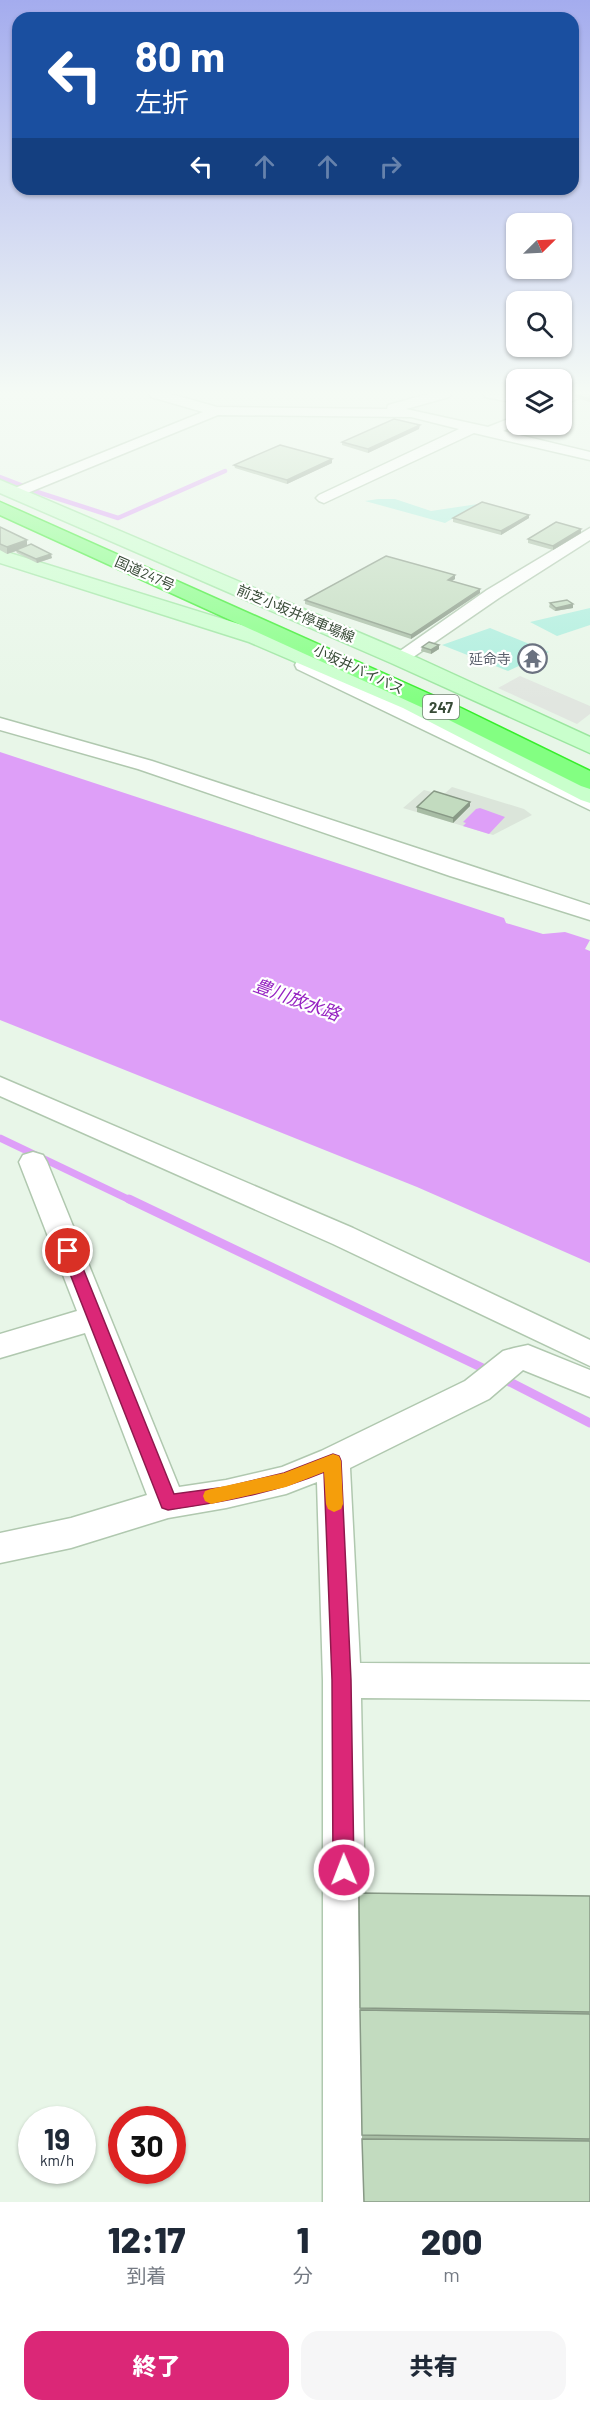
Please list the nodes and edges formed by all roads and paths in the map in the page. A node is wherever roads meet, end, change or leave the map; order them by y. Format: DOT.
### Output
graph roads {
  1 [pos="7,497"];
  2 [pos="7,497"];
  3 [pos="590,533"];
  4 [pos="0,556"];
  5 [pos="290,637"];
  6 [pos="399,658"];
  7 [pos="315,661"];
  8 [pos="0,724"];
  9 [pos="590,746"];
  10 [pos="590,781"];
  11 [pos="590,795"];
  12 [pos="590,804"];
  13 [pos="590,913"];
  14 [pos="0,1086"];
  15 [pos="33,1162"];
  16 [pos="94,1318"];
  17 [pos="0,1346"];
  18 [pos="590,1354"];
  19 [pos="590,1384"];
  20 [pos="333,1461"];
  21 [pos="168,1503"];
  22 [pos="0,1548"];
  23 [pos="342,1680"];
  24 [pos="590,1682"];
  25 [pos="348,2202"];
  1 -- 5 [label="highway, 国道247号 / 247"];
  2 -- 6 [label="main road, 前芝小坂井停車場線"];
  3 -- 6 [label="street"];
  4 -- 7 [label="main road"];
  5 -- 10 [label="highway, 小坂井バイパス / 247"];
  6 -- 9 [label="main road, 前芝小坂井停車場線"];
  7 -- 11 [label="main road"];
  7 -- 12 [label="street"];
  8 -- 13 [label="street"];
  14 -- 18 [label="street"];
  15 -- 16 [label="street"];
  16 -- 17 [label="street"];
  16 -- 21 [label="street"];
  19 -- 20 [label="street"];
  20 -- 21 [label="street"];
  20 -- 23 [label="street"];
  21 -- 22 [label="street"];
  23 -- 24 [label="street"];
  23 -- 25 [label="street"];
}
